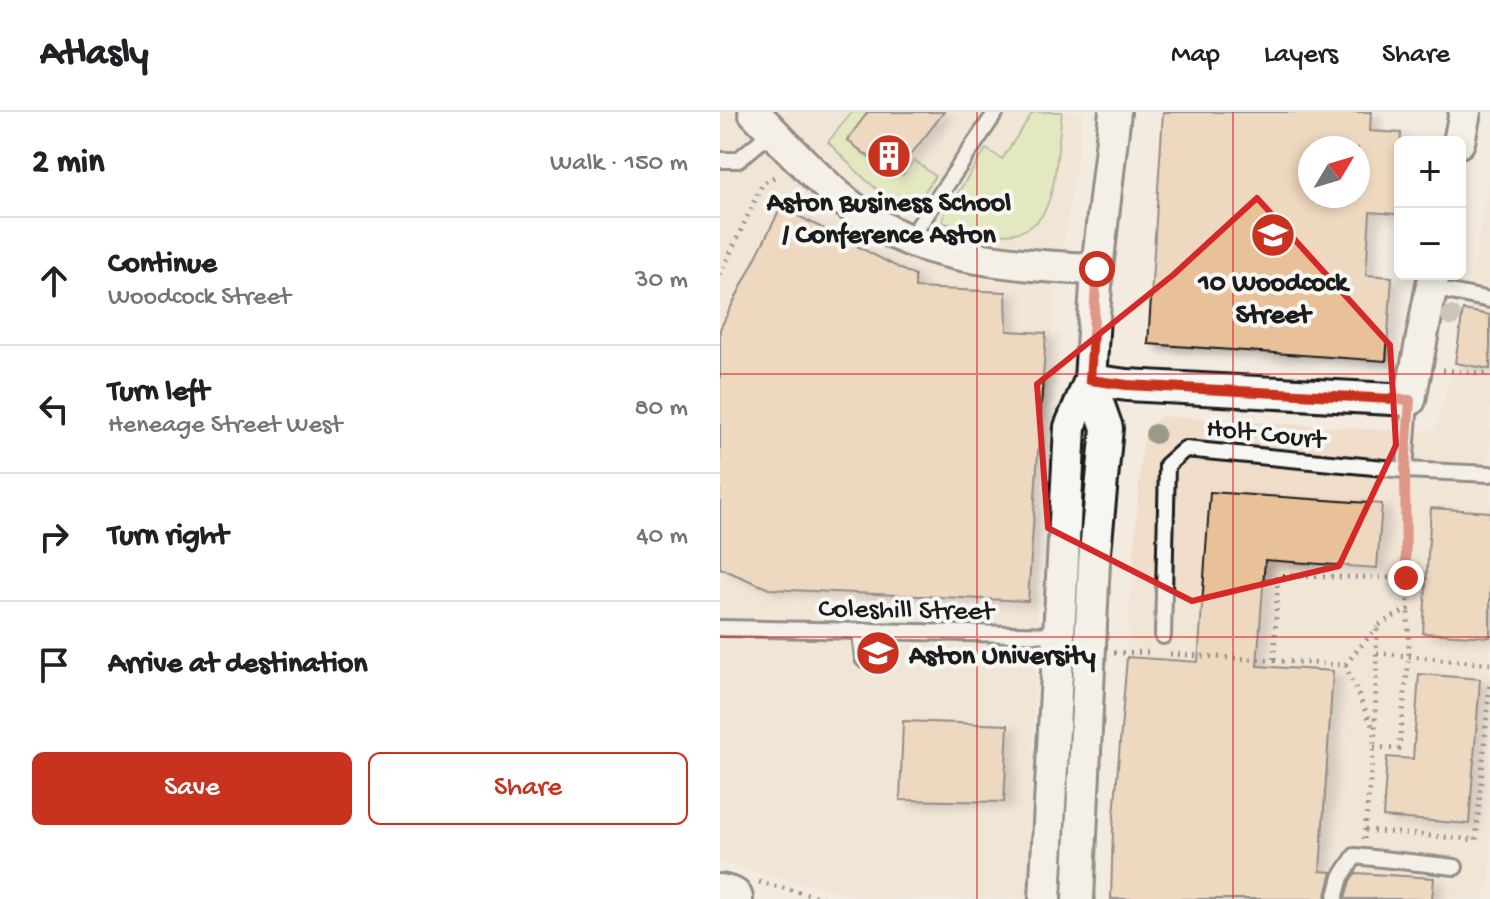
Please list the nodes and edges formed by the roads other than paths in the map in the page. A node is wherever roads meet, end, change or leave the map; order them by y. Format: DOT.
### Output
graph roads {
  1 [pos="996,112"];
  2 [pos="1115,112"];
  3 [pos="1465,112"];
  4 [pos="763,122"];
  5 [pos="1460,136"];
  6 [pos="720,160"];
  7 [pos="909,240"];
  8 [pos="1097,269"];
  9 [pos="1432,281"];
  10 [pos="1490,300"];
  11 [pos="1090,380"];
  12 [pos="1410,400"];
  13 [pos="1405,470"];
  14 [pos="1490,474"];
  15 [pos="720,628"];
  16 [pos="860,633"];
  17 [pos="1163,636"];
  18 [pos="1075,637"];
  19 [pos="863,659"];
  20 [pos="1455,867"];
  21 [pos="1045,899"];
  22 [pos="1078,899"];
  23 [pos="1335,899"];
  1 -- 7 [label="lane"];
  2 -- 8 [label="street"];
  3 -- 5 [label="street"];
  4 -- 6 [label="lane"];
  4 -- 7 [label="street"];
  7 -- 8 [label="street"];
  8 -- 11 [label="street"];
  9 -- 10 [label="lane"];
  9 -- 12 [label="street"];
  11 -- 12 [label="street"];
  11 -- 18 [label="street"];
  12 -- 13 [label="lane"];
  13 -- 14 [label="lane, Holt Court"];
  13 -- 17 [label="lane, Holt Court"];
  15 -- 16 [label="lane, Coleshill Street"];
  16 -- 18 [label="lane, Coleshill Street"];
  16 -- 19 [label="lane"];
  18 -- 21 [label="street"];
  18 -- 22 [label="street"];
  20 -- 23 [label="lane"];
}
